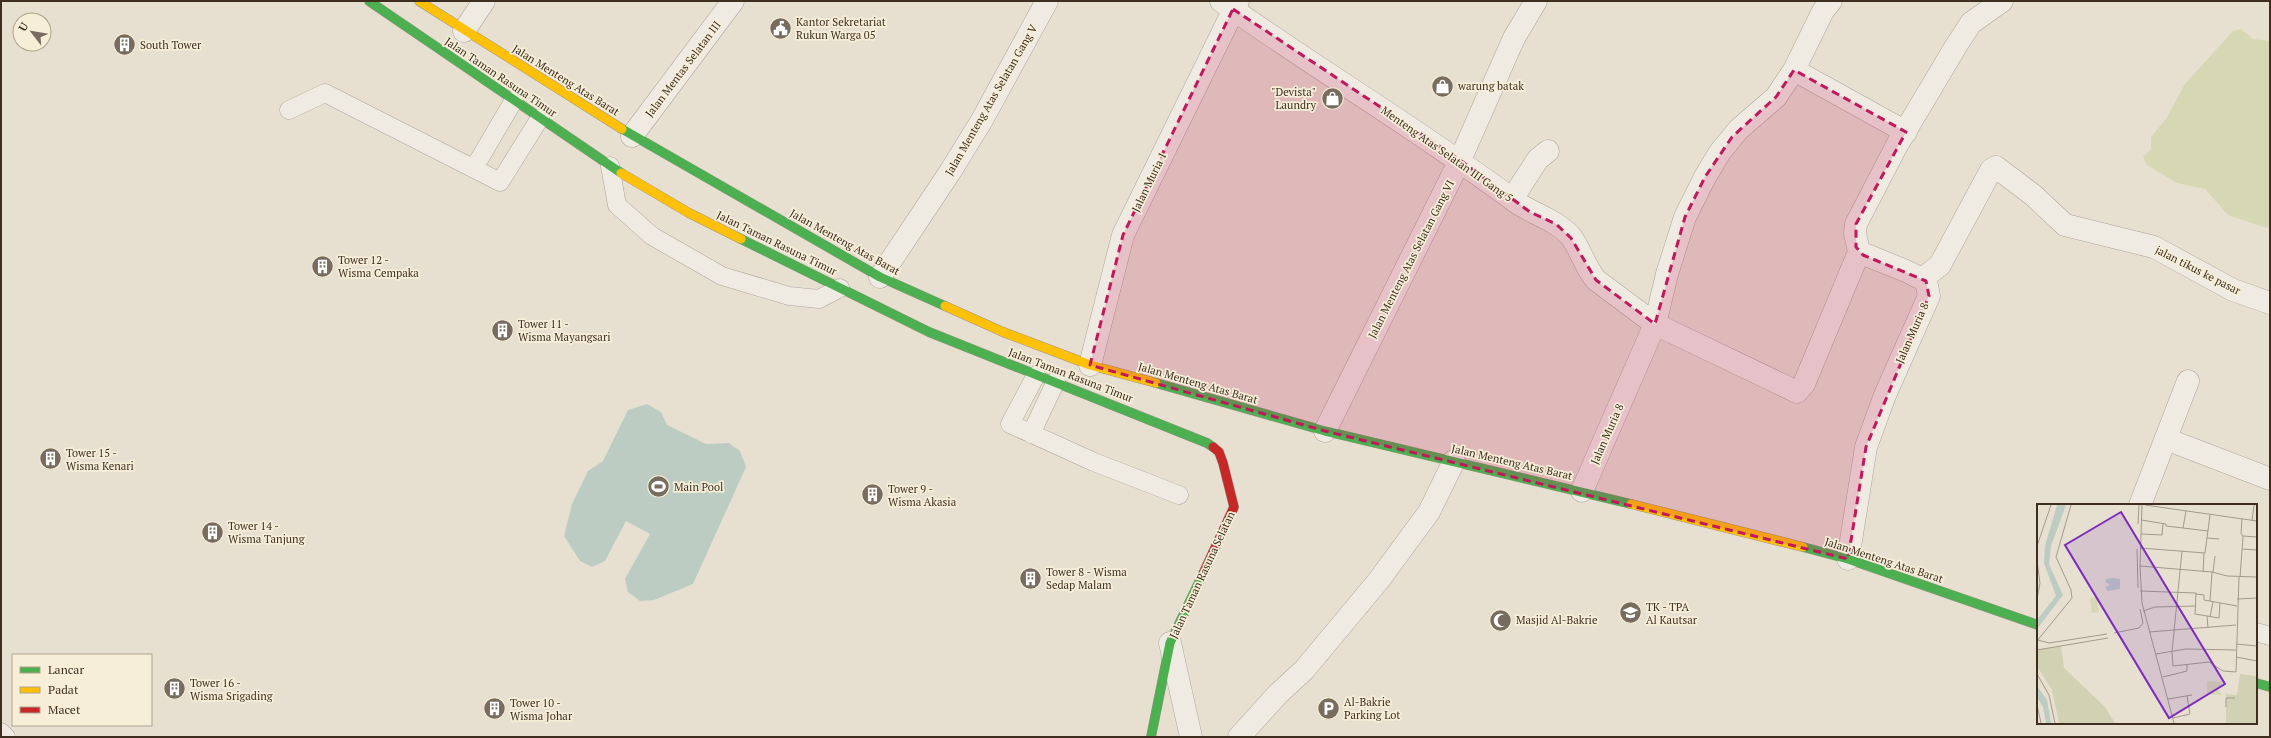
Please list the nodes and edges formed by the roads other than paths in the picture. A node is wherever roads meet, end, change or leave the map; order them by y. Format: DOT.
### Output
graph roads {
  1 [pos="369,1"];
  2 [pos="419,1"];
  3 [pos="484,1"];
  4 [pos="733,1"];
  5 [pos="1047,1"];
  6 [pos="1536,1"];
  7 [pos="1830,1"];
  8 [pos="2002,1"];
  9 [pos="1231,4"];
  10 [pos="464,31"];
  11 [pos="1794,70"];
  12 [pos="514,100"];
  13 [pos="289,110"];
  14 [pos="540,118"];
  15 [pos="1906,132"];
  16 [pos="632,136"];
  17 [pos="1548,150"];
  18 [pos="1460,160"];
  19 [pos="610,166"];
  20 [pos="474,168"];
  21 [pos="1512,199"];
  22 [pos="1859,252"];
  23 [pos="880,277"];
  24 [pos="1922,279"];
  25 [pos="840,288"];
  26 [pos="2270,303"];
  27 [pos="1655,324"];
  28 [pos="1090,365"];
  29 [pos="1036,375"];
  30 [pos="2188,380"];
  31 [pos="1056,381"];
  32 [pos="1325,430"];
  33 [pos="1032,434"];
  34 [pos="2166,439"];
  35 [pos="1207,443"];
  36 [pos="1454,461"];
  37 [pos="2270,479"];
  38 [pos="1582,491"];
  39 [pos="1179,495"];
  40 [pos="2140,504"];
  41 [pos="1848,559"];
  42 [pos="2037,625"];
  43 [pos="2257,632"];
  44 [pos="2270,636"];
  45 [pos="1170,643"];
  46 [pos="2257,684"];
  47 [pos="2270,687"];
  48 [pos="1,732"];
  49 [pos="6,737"];
  50 [pos="1151,737"];
  51 [pos="1191,737"];
  52 [pos="1240,737"];
  1 -- 12 [label="street, Jalan Taman Rasuna Timur"];
  2 -- 10 [label="street, Jalan Menteng Atas Barat"];
  3 -- 10 [label="street"];
  4 -- 16 [label="street, Jalan Mentas Selatan III"];
  5 -- 23 [label="street, Jalan Menteng Atas Selatan Gang V"];
  6 -- 18 [label="street, Jalan Menteng Atas Selatan Gang VI"];
  7 -- 11 [label="street, Jalan Muria 8"];
  8 -- 15 [label="street"];
  9 -- 18 [label="street, Menteng Atas Selatan III Gang 5"];
  9 -- 28 [label="street, Jalan Muria 1"];
  10 -- 16 [label="street, Jalan Menteng Atas Barat"];
  11 -- 15 [label="street"];
  11 -- 27 [label="street, Jalan Muria 8"];
  12 -- 14 [label="street, Jalan Taman Rasuna Timur"];
  12 -- 20 [label="lane"];
  13 -- 20 [label="lane"];
  14 -- 19 [label="street, Jalan Taman Rasuna Timur"];
  14 -- 20 [label="lane"];
  15 -- 22 [label="street"];
  16 -- 23 [label="street, Jalan Menteng Atas Barat"];
  17 -- 21 [label="street"];
  18 -- 21 [label="street, Menteng Atas Selatan III Gang 5"];
  18 -- 32 [label="street, Jalan Menteng Atas Selatan Gang VI"];
  19 -- 25 [label="street, Jalan Taman Rasuna Timur"];
  19 -- 25 [label="lane"];
  21 -- 27 [label="street, Menteng Atas Selatan III Gang 5"];
  22 -- 24 [label="street"];
  22 -- 27 [label="street, Menteng Atas Selatan III Gang 5"];
  23 -- 28 [label="street, Jalan Menteng Atas Barat"];
  24 -- 26 [label="street, jalan tikus ke pasar"];
  24 -- 41 [label="street, Jalan Muria 8"];
  25 -- 29 [label="street, Jalan Taman Rasuna Timur"];
  27 -- 38 [label="street, Jalan Muria 8"];
  28 -- 32 [label="street, Jalan Menteng Atas Barat"];
  29 -- 31 [label="street, Jalan Taman Rasuna Timur"];
  29 -- 33 [label="lane"];
  30 -- 34 [label="street"];
  31 -- 33 [label="lane"];
  31 -- 35 [label="street, Jalan Taman Rasuna Timur"];
  32 -- 36 [label="street, Jalan Menteng Atas Barat"];
  33 -- 39 [label="lane"];
  34 -- 37 [label="street"];
  34 -- 40 [label="street"];
  35 -- 45 [label="street, Jalan Taman Rasuna Selatan"];
  36 -- 38 [label="street, Jalan Menteng Atas Barat"];
  36 -- 52 [label="street"];
  38 -- 41 [label="street, Jalan Menteng Atas Barat"];
  41 -- 42 [label="street, Jalan Menteng Atas Barat"];
  43 -- 44 [label="lane"];
  45 -- 50 [label="street, Jalan Taman Rasuna Selatan"];
  45 -- 51 [label="street, Jalan Taman Rasuna Selatan"];
  46 -- 47 [label="street"];
  48 -- 49 [label="lane"];
}
